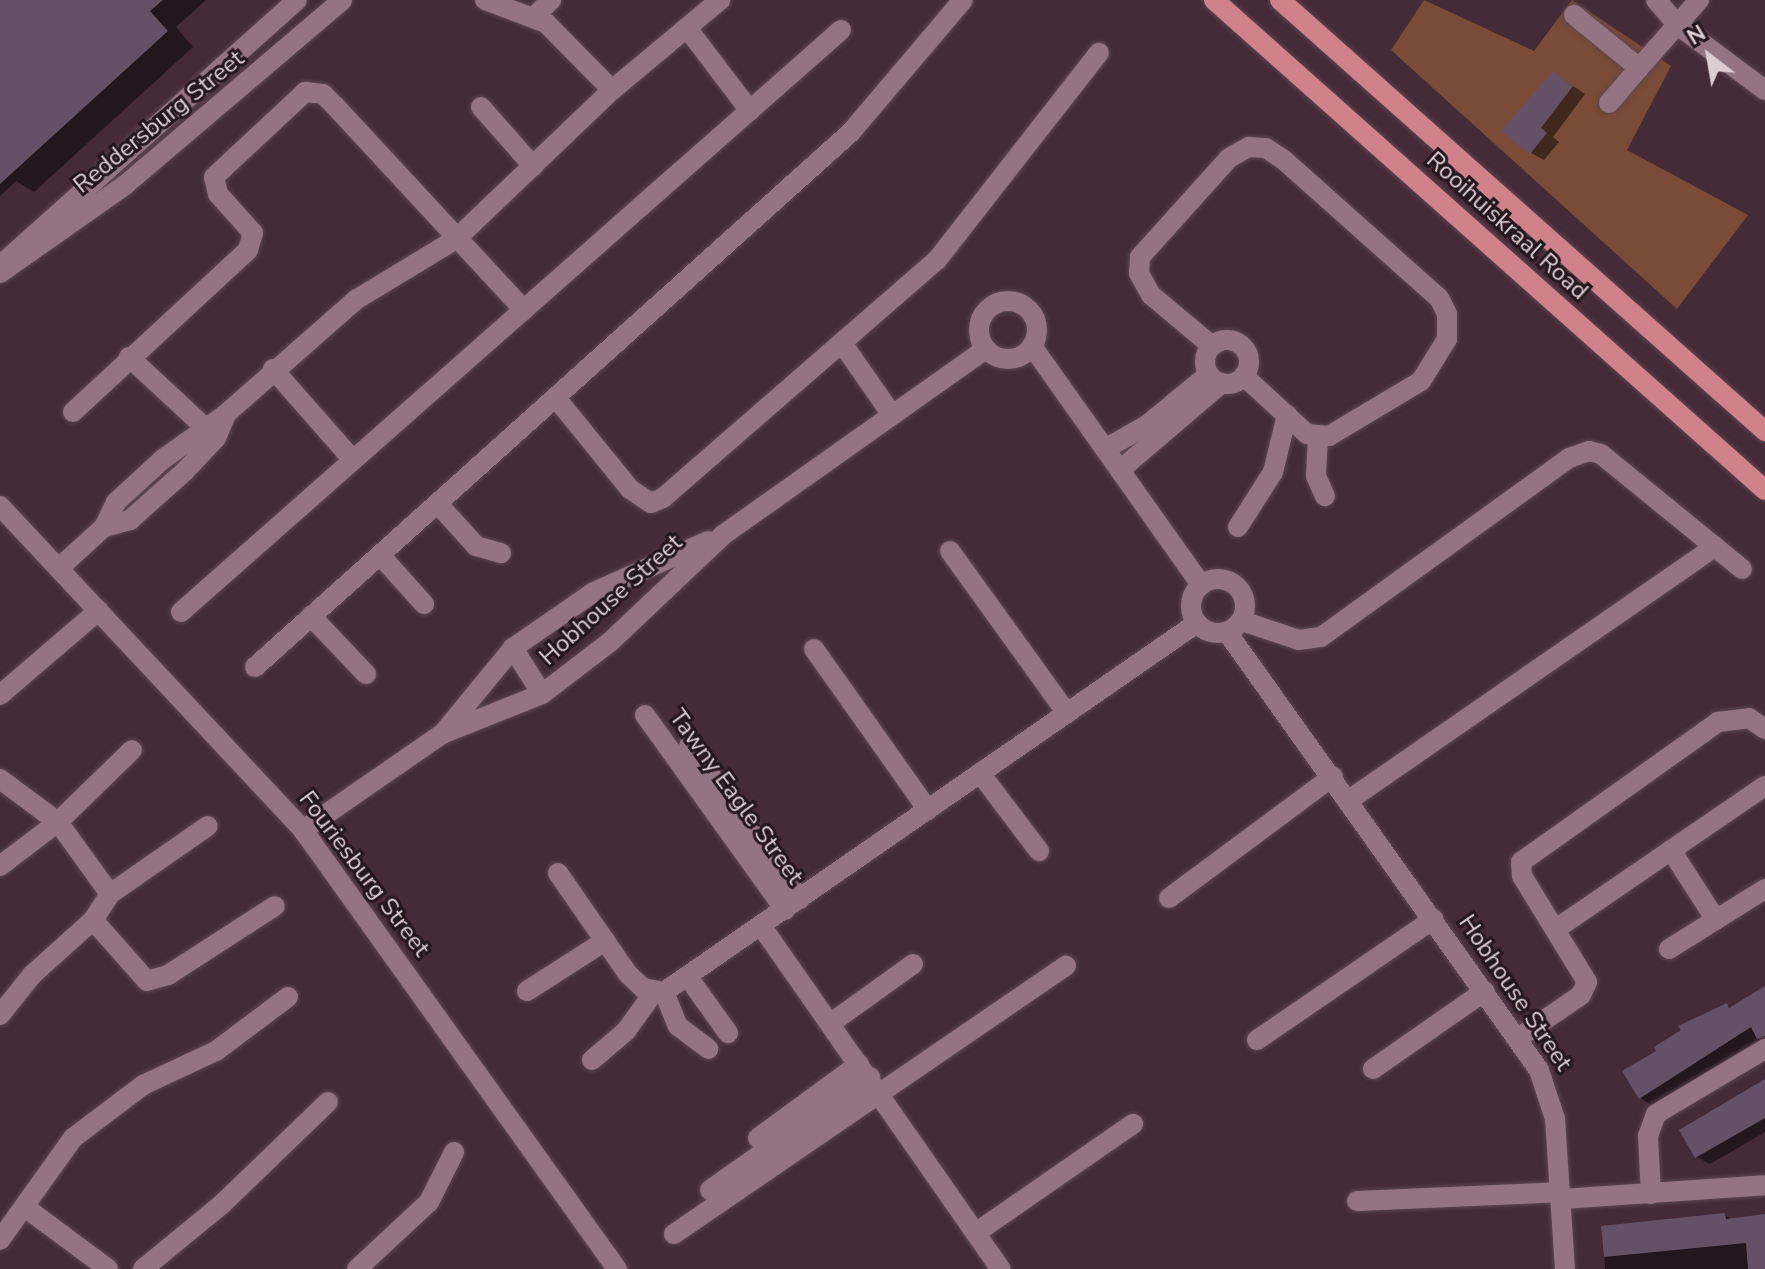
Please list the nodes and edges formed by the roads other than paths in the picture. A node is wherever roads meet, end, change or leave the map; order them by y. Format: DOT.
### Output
graph roads {
  1 [pos="297,0"];
  2 [pos="342,0"];
  3 [pos="485,0"];
  4 [pos="551,0"];
  5 [pos="720,0"];
  6 [pos="963,0"];
  7 [pos="1214,0"];
  8 [pos="1280,0"];
  9 [pos="1656,0"];
  10 [pos="1699,0"];
  11 [pos="1574,15"];
  12 [pos="535,16"];
  13 [pos="1679,26"];
  14 [pos="687,28"];
  15 [pos="841,30"];
  16 [pos="1099,53"];
  17 [pos="1639,68"];
  18 [pos="612,90"];
  19 [pos="1765,90"];
  20 [pos="1609,103"];
  21 [pos="481,107"];
  22 [pos="750,111"];
  23 [pos="533,166"];
  24 [pos="456,239"];
  25 [pos="0,266"];
  26 [pos="0,273"];
  27 [pos="524,310"];
  28 [pos="842,343"];
  29 [pos="1032,346"];
  30 [pos="1212,346"];
  31 [pos="986,349"];
  32 [pos="129,357"];
  33 [pos="273,369"];
  34 [pos="1244,376"];
  35 [pos="1216,379"];
  36 [pos="556,398"];
  37 [pos="73,412"];
  38 [pos="892,415"];
  39 [pos="1287,415"];
  40 [pos="1765,431"];
  41 [pos="209,432"];
  42 [pos="1318,437"];
  43 [pos="1105,449"];
  44 [pos="353,460"];
  45 [pos="1120,470"];
  46 [pos="145,476"];
  47 [pos="1765,490"];
  48 [pos="161,493"];
  49 [pos="1325,496"];
  50 [pos="438,504"];
  51 [pos="0,506"];
  52 [pos="104,527"];
  53 [pos="1238,527"];
  54 [pos="723,535"];
  55 [pos="1715,547"];
  56 [pos="950,551"];
  57 [pos="501,553"];
  58 [pos="380,555"];
  59 [pos="59,568"];
  60 [pos="1742,569"];
  61 [pos="1201,585"];
  62 [pos="424,604"];
  63 [pos="99,610"];
  64 [pos="181,612"];
  65 [pos="311,616"];
  66 [pos="1197,623"];
  67 [pos="1235,627"];
  68 [pos="513,648"];
  69 [pos="814,649"];
  70 [pos="255,667"];
  71 [pos="366,674"];
  72 [pos="542,694"];
  73 [pos="0,695"];
  74 [pos="1067,713"];
  75 [pos="645,715"];
  76 [pos="1765,729"];
  77 [pos="442,734"];
  78 [pos="689,746"];
  79 [pos="132,750"];
  80 [pos="980,773"];
  81 [pos="1333,776"];
  82 [pos="0,779"];
  83 [pos="1765,786"];
  84 [pos="1349,800"];
  85 [pos="928,810"];
  86 [pos="58,822"];
  87 [pos="208,826"];
  88 [pos="303,830"];
  89 [pos="1671,850"];
  90 [pos="1039,851"];
  91 [pos="0,866"];
  92 [pos="558,873"];
  93 [pos="1765,889"];
  94 [pos="110,894"];
  95 [pos="1169,898"];
  96 [pos="793,905"];
  97 [pos="275,906"];
  98 [pos="1434,919"];
  99 [pos="93,920"];
  100 [pos="1716,920"];
  101 [pos="762,927"];
  102 [pos="1556,929"];
  103 [pos="605,941"];
  104 [pos="1669,949"];
  105 [pos="913,964"];
  106 [pos="1066,966"];
  107 [pos="688,977"];
  108 [pos="527,991"];
  109 [pos="1485,991"];
  110 [pos="659,992"];
  111 [pos="288,997"];
  112 [pos="0,1015"];
  113 [pos="831,1023"];
  114 [pos="728,1033"];
  115 [pos="1518,1038"];
  116 [pos="1257,1040"];
  117 [pos="708,1049"];
  118 [pos="1765,1049"];
  119 [pos="592,1060"];
  120 [pos="1373,1069"];
  121 [pos="870,1078"];
  122 [pos="328,1102"];
  123 [pos="1133,1124"];
  124 [pos="758,1138"];
  125 [pos="454,1152"];
  126 [pos="1765,1185"];
  127 [pos="710,1190"];
  128 [pos="1651,1194"];
  129 [pos="1561,1196"];
  130 [pos="1357,1201"];
  131 [pos="26,1208"];
  132 [pos="977,1232"];
  133 [pos="674,1234"];
  134 [pos="0,1240"];
  135 [pos="108,1269"];
  136 [pos="143,1269"];
  137 [pos="357,1269"];
  138 [pos="617,1269"];
  139 [pos="1001,1269"];
  140 [pos="1565,1269"];
  1 -- 25 [label="street, Reddersburg Street"];
  2 -- 26 [label="street, Reddersburg Street"];
  3 -- 12 [label="street"];
  4 -- 12 [label="street"];
  5 -- 14 [label="street"];
  6 -- 36 [label="street"];
  7 -- 47 [label="main road, Rooihuiskraal Road"];
  8 -- 40 [label="main road, Rooihuiskraal Road"];
  9 -- 13 [label="street"];
  10 -- 13 [label="street"];
  11 -- 17 [label="street"];
  12 -- 18 [label="street"];
  13 -- 17 [label="street"];
  13 -- 19 [label="street"];
  14 -- 18 [label="street"];
  14 -- 22 [label="street"];
  15 -- 22 [label="street"];
  16 -- 28 [label="street"];
  17 -- 20 [label="street"];
  18 -- 23 [label="street"];
  21 -- 23 [label="street"];
  22 -- 27 [label="street"];
  23 -- 24 [label="street"];
  24 -- 27 [label="street"];
  24 -- 32 [label="street"];
  24 -- 33 [label="street"];
  27 -- 44 [label="street"];
  28 -- 36 [label="street"];
  28 -- 38 [label="street"];
  29 -- 31 [label="street"];
  29 -- 31 [label="street"];
  29 -- 43 [label="street"];
  30 -- 34 [label="street"];
  30 -- 35 [label="street"];
  30 -- 42 [label="street"];
  31 -- 38 [label="street, Hobhouse Street"];
  32 -- 37 [label="street"];
  32 -- 41 [label="street"];
  33 -- 41 [label="street"];
  33 -- 44 [label="street"];
  34 -- 35 [label="street"];
  34 -- 39 [label="street"];
  35 -- 43 [label="street"];
  35 -- 45 [label="street"];
  36 -- 50 [label="street"];
  38 -- 54 [label="street, Hobhouse Street"];
  39 -- 42 [label="street"];
  39 -- 53 [label="street"];
  41 -- 46 [label="street"];
  41 -- 48 [label="street"];
  42 -- 49 [label="street"];
  43 -- 45 [label="street"];
  44 -- 64 [label="street"];
  45 -- 61 [label="street"];
  46 -- 48 [label="street"];
  46 -- 52 [label="street"];
  48 -- 52 [label="street"];
  50 -- 57 [label="street"];
  50 -- 58 [label="street"];
  51 -- 59 [label="street, Fouriesburg Street"];
  52 -- 59 [label="street"];
  54 -- 68 [label="street, Hobhouse Street"];
  54 -- 72 [label="street, Hobhouse Street"];
  55 -- 60 [label="street"];
  55 -- 67 [label="street"];
  55 -- 84 [label="street"];
  56 -- 74 [label="street"];
  58 -- 62 [label="street"];
  58 -- 65 [label="street"];
  59 -- 63 [label="street, Fouriesburg Street"];
  61 -- 66 [label="street"];
  61 -- 67 [label="street, Hobhouse Street"];
  63 -- 73 [label="street"];
  63 -- 88 [label="street, Fouriesburg Street"];
  65 -- 70 [label="street"];
  65 -- 71 [label="street"];
  66 -- 67 [label="street"];
  66 -- 74 [label="street, Tawny Eagle Street"];
  67 -- 81 [label="street, Hobhouse Street"];
  68 -- 72 [label="street"];
  68 -- 77 [label="street, Hobhouse Street"];
  69 -- 85 [label="street"];
  72 -- 77 [label="street, Hobhouse Street"];
  74 -- 80 [label="street, Tawny Eagle Street"];
  75 -- 96 [label="street, Tawny Eagle Street"];
  76 -- 102 [label="street"];
  77 -- 88 [label="street, Hobhouse Street"];
  78 -- 96 [label="street, Tawny Eagle Street"];
  79 -- 86 [label="street"];
  80 -- 85 [label="street, Tawny Eagle Street"];
  80 -- 90 [label="street"];
  81 -- 84 [label="street, Hobhouse Street"];
  81 -- 95 [label="street"];
  82 -- 86 [label="street"];
  83 -- 89 [label="street"];
  84 -- 98 [label="street, Hobhouse Street"];
  85 -- 96 [label="street, Tawny Eagle Street"];
  86 -- 91 [label="street"];
  86 -- 94 [label="street"];
  87 -- 94 [label="street"];
  88 -- 138 [label="street, Fouriesburg Street"];
  89 -- 100 [label="street"];
  89 -- 102 [label="street"];
  92 -- 103 [label="street"];
  93 -- 100 [label="street"];
  94 -- 99 [label="street"];
  96 -- 101 [label="street, Tawny Eagle Street"];
  97 -- 99 [label="street"];
  98 -- 109 [label="street, Hobhouse Street"];
  98 -- 116 [label="street, Hobhouse Street"];
  99 -- 112 [label="street"];
  100 -- 104 [label="street"];
  101 -- 107 [label="street, Tawny Eagle Street"];
  101 -- 113 [label="street"];
  102 -- 115 [label="street"];
  103 -- 108 [label="street"];
  103 -- 110 [label="street"];
  105 -- 113 [label="street"];
  106 -- 121 [label="street"];
  107 -- 110 [label="street, Tawny Eagle Street"];
  107 -- 114 [label="street"];
  109 -- 115 [label="street, Hobhouse Street"];
  109 -- 120 [label="street"];
  110 -- 117 [label="street"];
  110 -- 119 [label="street"];
  111 -- 131 [label="street"];
  113 -- 121 [label="street"];
  115 -- 129 [label="street, Hobhouse Street"];
  118 -- 128 [label="street"];
  121 -- 124 [label="street"];
  121 -- 127 [label="street"];
  121 -- 132 [label="street"];
  121 -- 133 [label="street"];
  122 -- 136 [label="street"];
  123 -- 132 [label="street"];
  125 -- 137 [label="street"];
  126 -- 128 [label="street"];
  128 -- 129 [label="street"];
  129 -- 130 [label="street"];
  129 -- 140 [label="street, Hobhouse Street"];
  131 -- 134 [label="street"];
  131 -- 135 [label="street"];
  132 -- 139 [label="street"];
}
